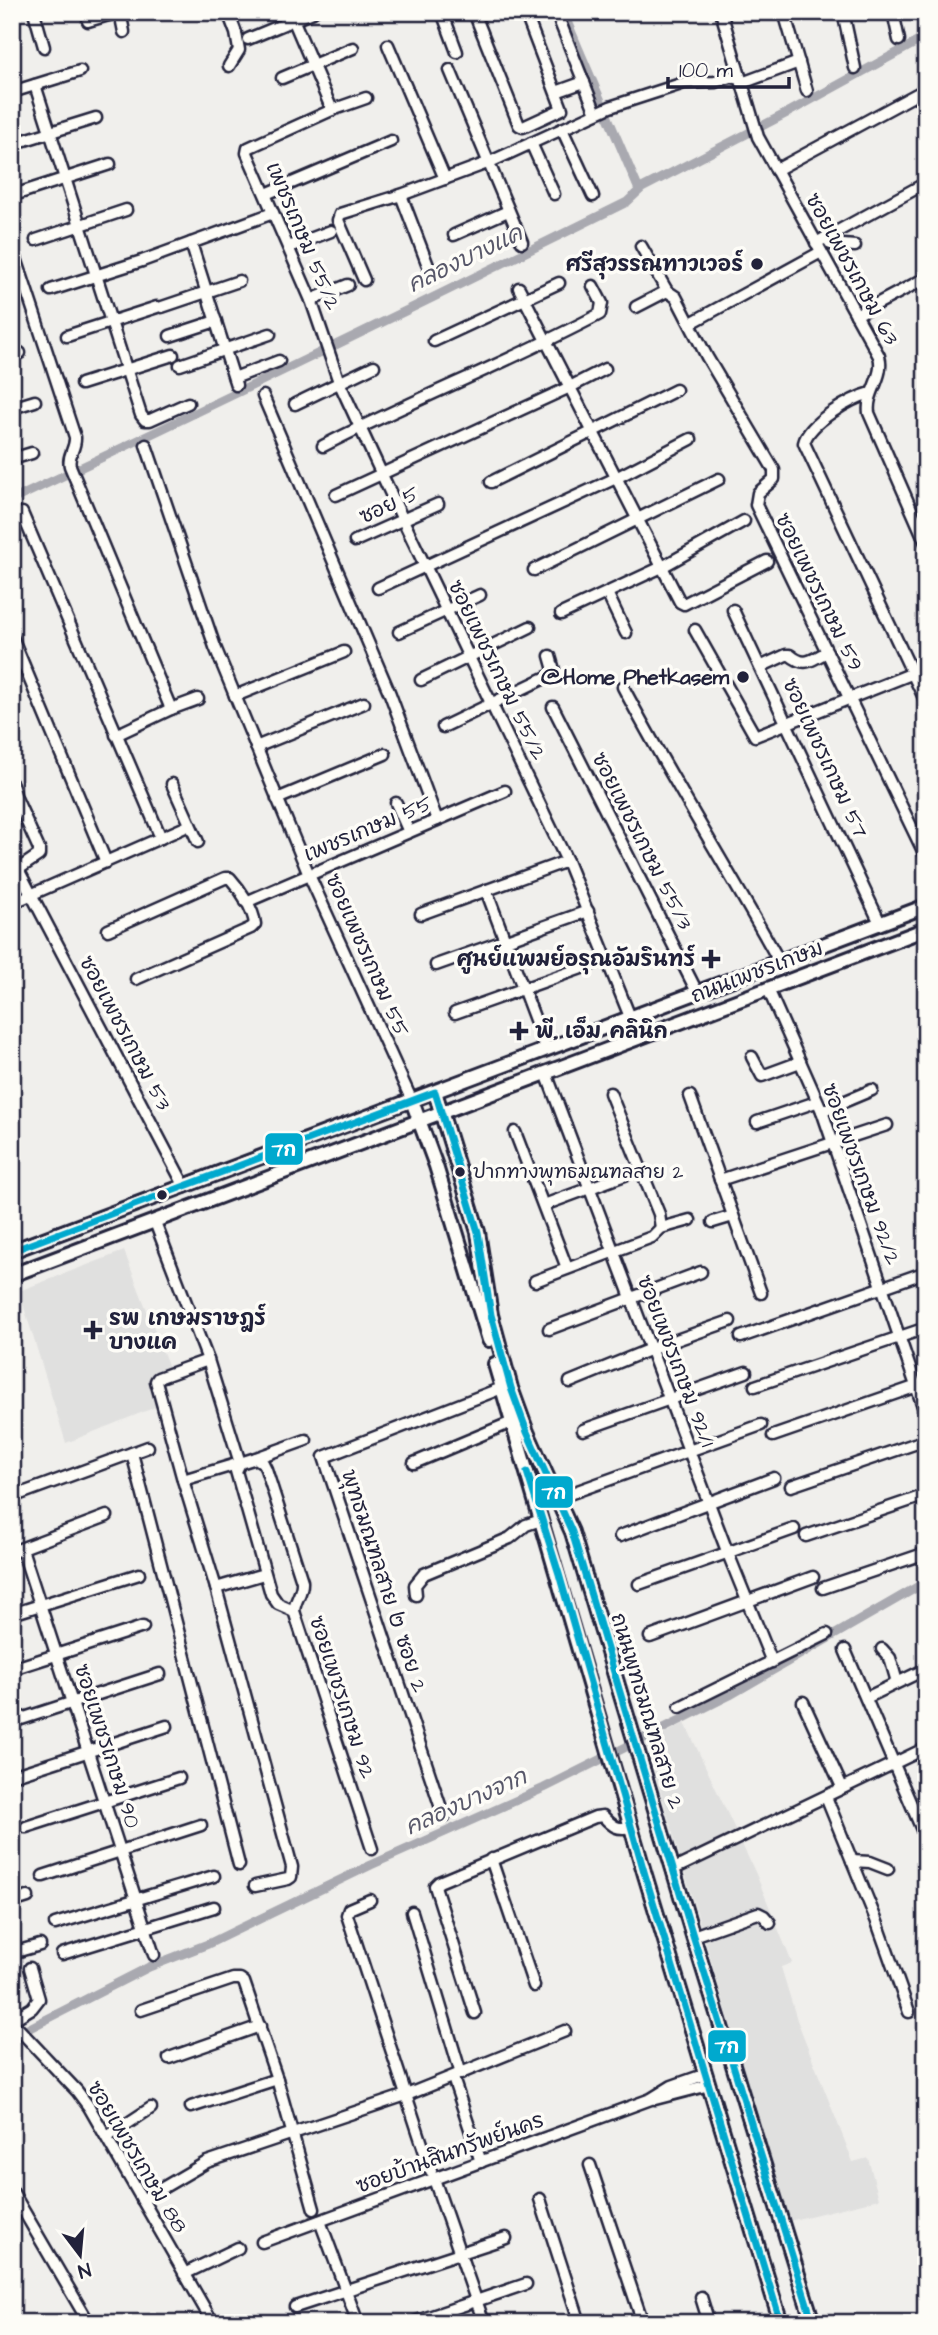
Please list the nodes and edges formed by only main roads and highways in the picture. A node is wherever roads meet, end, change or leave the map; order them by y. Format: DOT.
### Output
graph roads {
  1 [pos="926,906"];
  2 [pos="926,929"];
  3 [pos="649,1010"];
  4 [pos="659,1030"];
  5 [pos="435,1092"];
  6 [pos="412,1101"];
  7 [pos="442,1114"];
  8 [pos="420,1122"];
  9 [pos="12,1251"];
  10 [pos="12,1275"];
  11 [pos="560,1503"];
  12 [pos="540,1518"];
  13 [pos="781,2323"];
  14 [pos="813,2323"];
  1 -- 3 [label="main road, ถนนเพชรเกษม"];
  2 -- 4 [label="main road, ถนนเพชรเกษม"];
  3 -- 4 [label="main road"];
  3 -- 5 [label="main road, ถนนเพชรเกษม"];
  4 -- 7 [label="main road, ถนนเพชรเกษม"];
  5 -- 6 [label="main road, ถนนเพชรเกษม"];
  5 -- 7 [label="main road, ถนนพุทธมณฑลสาย 2"];
  6 -- 8 [label="main road"];
  6 -- 9 [label="main road, ถนนเพชรเกษม"];
  7 -- 8 [label="main road, ถนนเพชรเกษม"];
  7 -- 11 [label="main road, ถนนพุทธมณฑลสาย 2"];
  8 -- 10 [label="main road, ถนนเพชรเกษม"];
  8 -- 12 [label="main road"];
  11 -- 12 [label="main road"];
  11 -- 14 [label="main road, ถนนพุทธมณฑลสาย 2"];
  12 -- 13 [label="main road"];
}
